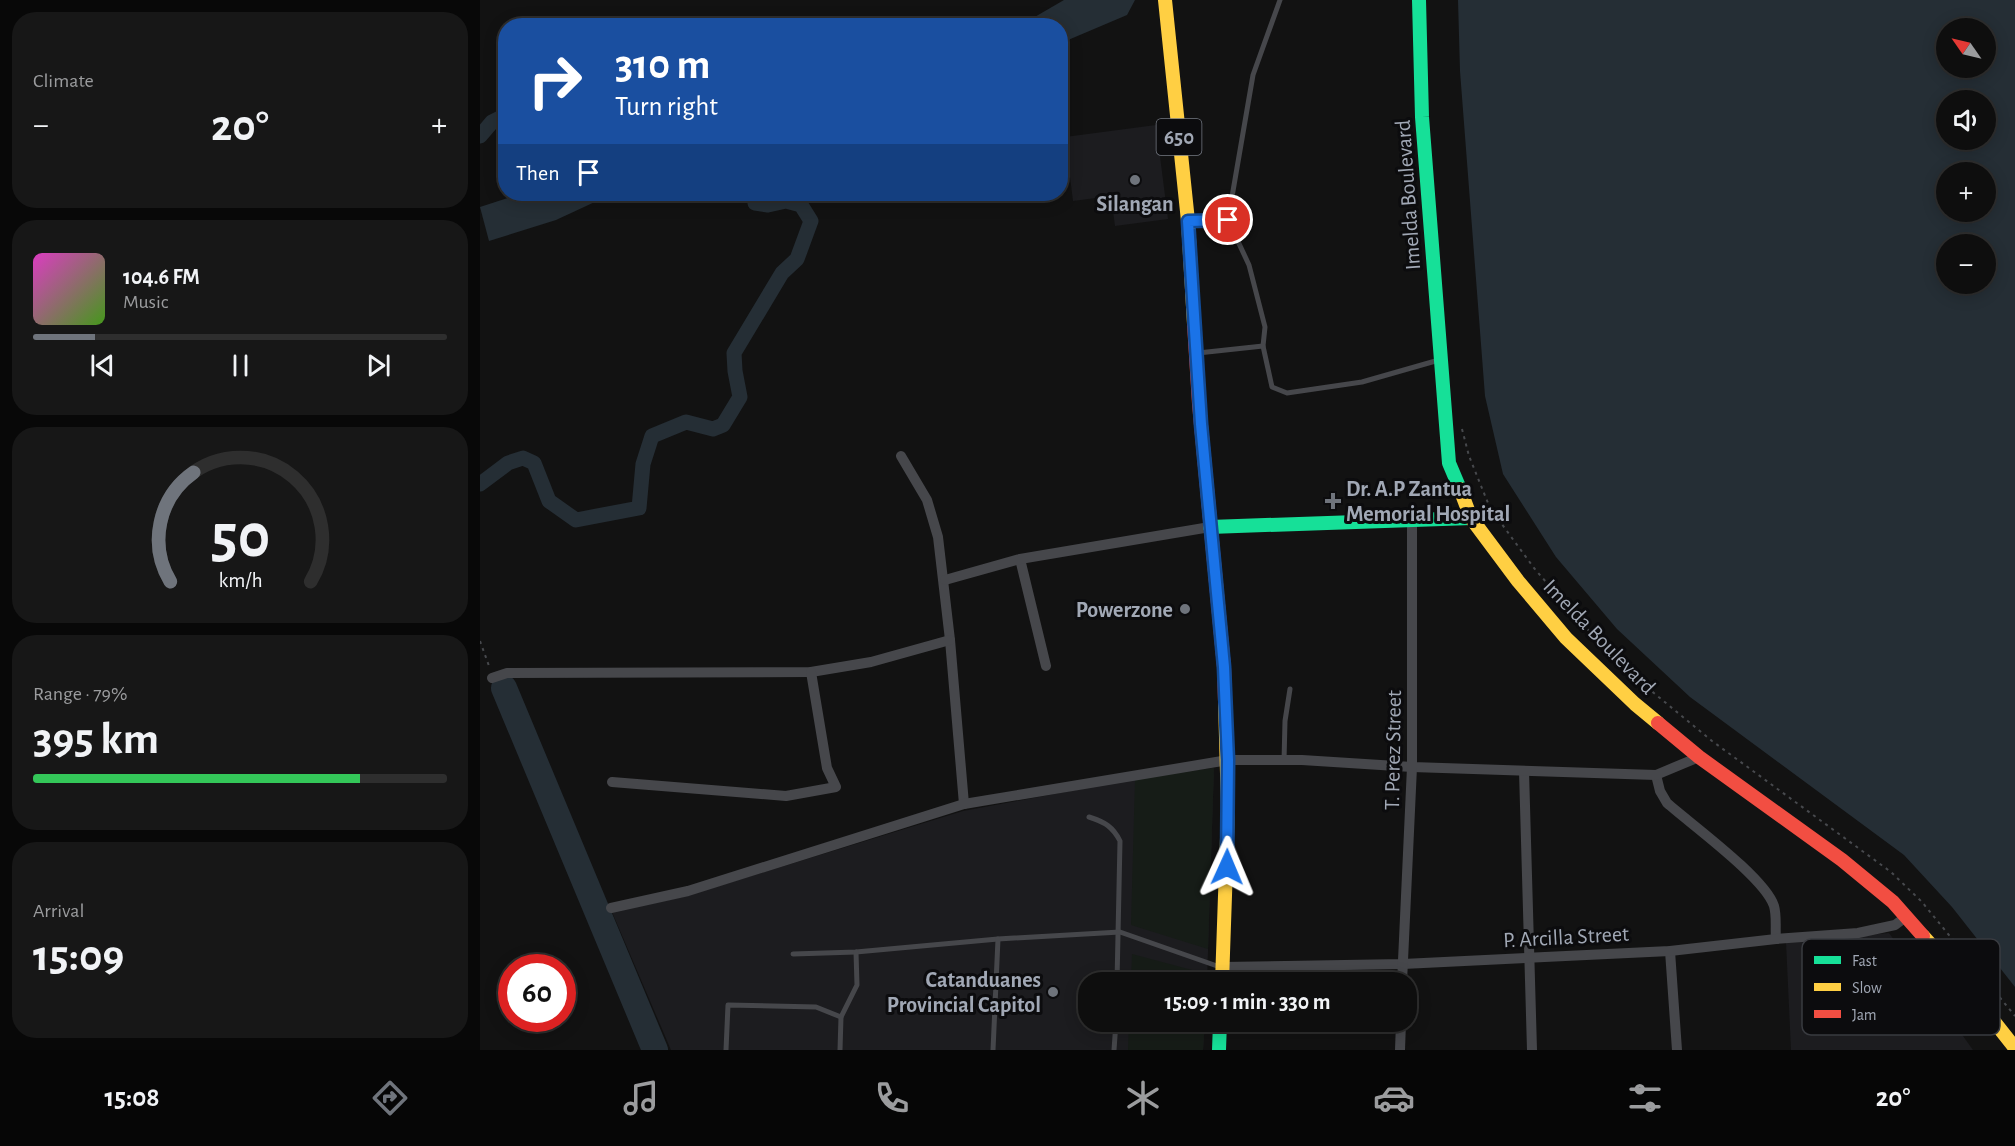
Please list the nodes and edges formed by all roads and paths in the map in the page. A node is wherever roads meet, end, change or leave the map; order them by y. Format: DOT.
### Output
graph roads {
  1 [pos="1165,0"];
  2 [pos="1280,0"];
  3 [pos="1419,0"];
  4 [pos="1228,220"];
  5 [pos="1188,221"];
  6 [pos="1263,346"];
  7 [pos="1196,353"];
  8 [pos="1441,360"];
  9 [pos="901,456"];
  10 [pos="1490,508"];
  11 [pos="1471,518"];
  12 [pos="1412,519"];
  13 [pos="1210,526"];
  14 [pos="1020,559"];
  15 [pos="945,580"];
  16 [pos="950,640"];
  17 [pos="480,641"];
  18 [pos="1046,666"];
  19 [pos="811,672"];
  20 [pos="492,678"];
  21 [pos="1290,689"];
  22 [pos="1699,757"];
  23 [pos="1228,760"];
  24 [pos="1284,761"];
  25 [pos="1412,767"];
  26 [pos="1524,771"];
  27 [pos="1656,775"];
  28 [pos="612,782"];
  29 [pos="964,804"];
  30 [pos="1089,817"];
  31 [pos="611,908"];
  32 [pos="1907,916"];
  33 [pos="1120,932"];
  34 [pos="998,939"];
  35 [pos="1776,939"];
  36 [pos="1926,939"];
  37 [pos="1952,939"];
  38 [pos="1670,951"];
  39 [pos="856,952"];
  40 [pos="793,954"];
  41 [pos="1530,957"];
  42 [pos="1403,964"];
  43 [pos="1222,967"];
  44 [pos="1118,972"];
  45 [pos="1222,972"];
  46 [pos="1403,972"];
  47 [pos="2000,998"];
  48 [pos="2015,1016"];
  49 [pos="841,1017"];
  50 [pos="2000,1030"];
  51 [pos="1115,1032"];
  52 [pos="1220,1032"];
  53 [pos="1401,1032"];
  54 [pos="2015,1048"];
  55 [pos="726,1050"];
  56 [pos="840,1050"];
  57 [pos="993,1050"];
  58 [pos="1114,1050"];
  59 [pos="1219,1050"];
  60 [pos="1400,1050"];
  61 [pos="1532,1050"];
  62 [pos="1677,1050"];
  1 -- 5 [label="main road, 650"];
  2 -- 4 [label="lane"];
  3 -- 8 [label="main road, Imelda Boulevard"];
  4 -- 5 [label="lane"];
  4 -- 6 [label="lane"];
  5 -- 7 [label="main road, 650"];
  6 -- 7 [label="lane"];
  6 -- 8 [label="lane"];
  7 -- 13 [label="main road, 650"];
  8 -- 11 [label="main road, Imelda Boulevard"];
  9 -- 15 [label="street"];
  10 -- 37 [label="path"];
  11 -- 12 [label="main road"];
  11 -- 22 [label="main road, Imelda Boulevard"];
  12 -- 13 [label="main road"];
  12 -- 25 [label="street, T. Perez Street"];
  13 -- 14 [label="street"];
  13 -- 23 [label="main road, 650"];
  14 -- 15 [label="street"];
  14 -- 18 [label="street"];
  15 -- 16 [label="street"];
  16 -- 19 [label="street"];
  16 -- 29 [label="street"];
  17 -- 20 [label="path"];
  19 -- 20 [label="street"];
  19 -- 28 [label="street"];
  21 -- 24 [label="lane"];
  22 -- 27 [label="street"];
  22 -- 32 [label="main road, Imelda Boulevard"];
  23 -- 24 [label="street"];
  23 -- 29 [label="street"];
  23 -- 43 [label="main road, 650"];
  24 -- 25 [label="street"];
  25 -- 26 [label="street"];
  25 -- 42 [label="street, T. Perez Street"];
  26 -- 27 [label="street"];
  26 -- 41 [label="street"];
  27 -- 35 [label="street"];
  29 -- 31 [label="street"];
  30 -- 33 [label="lane"];
  32 -- 35 [label="street, P. Arcilla Street"];
  32 -- 36 [label="main road, Imelda Boulevard"];
  33 -- 34 [label="lane"];
  33 -- 43 [label="lane"];
  33 -- 44 [label="lane"];
  34 -- 39 [label="lane"];
  34 -- 57 [label="lane"];
  35 -- 38 [label="street, P. Arcilla Street"];
  38 -- 41 [label="street, P. Arcilla Street"];
  38 -- 62 [label="street"];
  39 -- 40 [label="lane"];
  39 -- 49 [label="lane"];
  41 -- 42 [label="street, P. Arcilla Street"];
  41 -- 61 [label="street"];
  42 -- 43 [label="street, P. Arcilla Street"];
  42 -- 46 [label="street, T. Perez Street"];
  43 -- 45 [label="main road, 650"];
  47 -- 48 [label="path"];
  49 -- 55 [label="lane"];
  49 -- 56 [label="lane"];
  50 -- 54 [label="main road, Imelda Boulevard"];
  51 -- 58 [label="lane"];
  52 -- 59 [label="main road"];
  53 -- 60 [label="street"];
}
